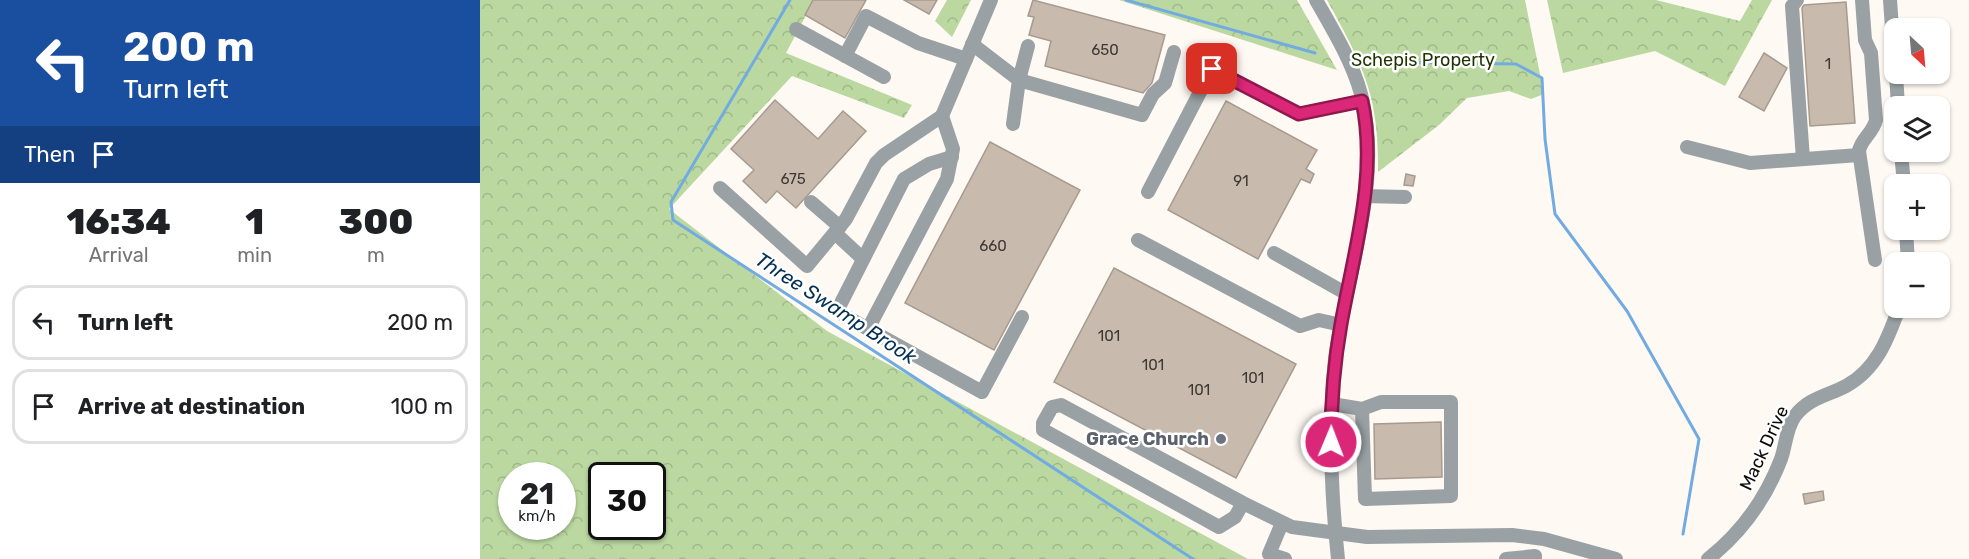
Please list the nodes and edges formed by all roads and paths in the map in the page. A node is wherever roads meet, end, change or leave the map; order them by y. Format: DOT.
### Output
graph roads {
  1 [pos="991,0"];
  2 [pos="1316,0"];
  3 [pos="1797,0"];
  4 [pos="1863,0"];
  5 [pos="1890,0"];
  6 [pos="1891,18"];
  7 [pos="796,29"];
  8 [pos="972,44"];
  9 [pos="1028,46"];
  10 [pos="1174,52"];
  11 [pos="845,56"];
  12 [pos="966,58"];
  13 [pos="884,77"];
  14 [pos="1019,80"];
  15 [pos="1884,80"];
  16 [pos="1873,82"];
  17 [pos="1362,101"];
  18 [pos="942,116"];
  19 [pos="1013,124"];
  20 [pos="1688,147"];
  21 [pos="1860,156"];
  22 [pos="952,157"];
  23 [pos="1803,159"];
  24 [pos="720,188"];
  25 [pos="1148,192"];
  26 [pos="1364,196"];
  27 [pos="1405,197"];
  28 [pos="811,202"];
  29 [pos="837,230"];
  30 [pos="1138,240"];
  31 [pos="1274,253"];
  32 [pos="863,259"];
  33 [pos="1875,260"];
  34 [pos="1347,294"];
  35 [pos="1022,317"];
  36 [pos="1895,318"];
  37 [pos="1341,325"];
  38 [pos="868,329"];
  39 [pos="1332,404"];
  40 [pos="1362,409"];
  41 [pos="1243,503"];
  42 [pos="1282,523"];
  43 [pos="1335,533"];
  44 [pos="1501,535"];
  45 [pos="1285,559"];
  46 [pos="1338,559"];
  47 [pos="1505,559"];
  48 [pos="1535,559"];
  49 [pos="1616,559"];
  50 [pos="1708,559"];
  1 -- 8 [label="street"];
  2 -- 17 [label="street"];
  3 -- 23 [label="street"];
  4 -- 16 [label="street"];
  5 -- 6 [label="street"];
  7 -- 11 [label="street"];
  8 -- 12 [label="street"];
  8 -- 14 [label="street"];
  9 -- 14 [label="street"];
  10 -- 14 [label="street"];
  11 -- 12 [label="street"];
  11 -- 13 [label="street"];
  12 -- 18 [label="street"];
  14 -- 19 [label="street"];
  15 -- 16 [label="street"];
  16 -- 21 [label="street"];
  17 -- 25 [label="street"];
  17 -- 26 [label="street"];
  18 -- 22 [label="street"];
  18 -- 29 [label="street"];
  20 -- 23 [label="street"];
  21 -- 23 [label="street"];
  21 -- 33 [label="street"];
  22 -- 32 [label="street"];
  22 -- 38 [label="street"];
  24 -- 29 [label="street"];
  26 -- 27 [label="street"];
  26 -- 34 [label="street"];
  28 -- 29 [label="street"];
  29 -- 32 [label="street"];
  30 -- 37 [label="street"];
  31 -- 34 [label="street"];
  32 -- 38 [label="street"];
  34 -- 37 [label="street"];
  35 -- 38 [label="street"];
  36 -- 50 [label="street, Mack Drive"];
  37 -- 39 [label="street"];
  39 -- 40 [label="street"];
  39 -- 43 [label="street"];
  40 -- 40 [label="street"];
  41 -- 41 [label="street"];
  41 -- 42 [label="street"];
  42 -- 43 [label="street"];
  42 -- 45 [label="street"];
  43 -- 44 [label="street"];
  43 -- 46 [label="street"];
  44 -- 47 [label="street"];
  44 -- 49 [label="street"];
  47 -- 48 [label="street"];
}
